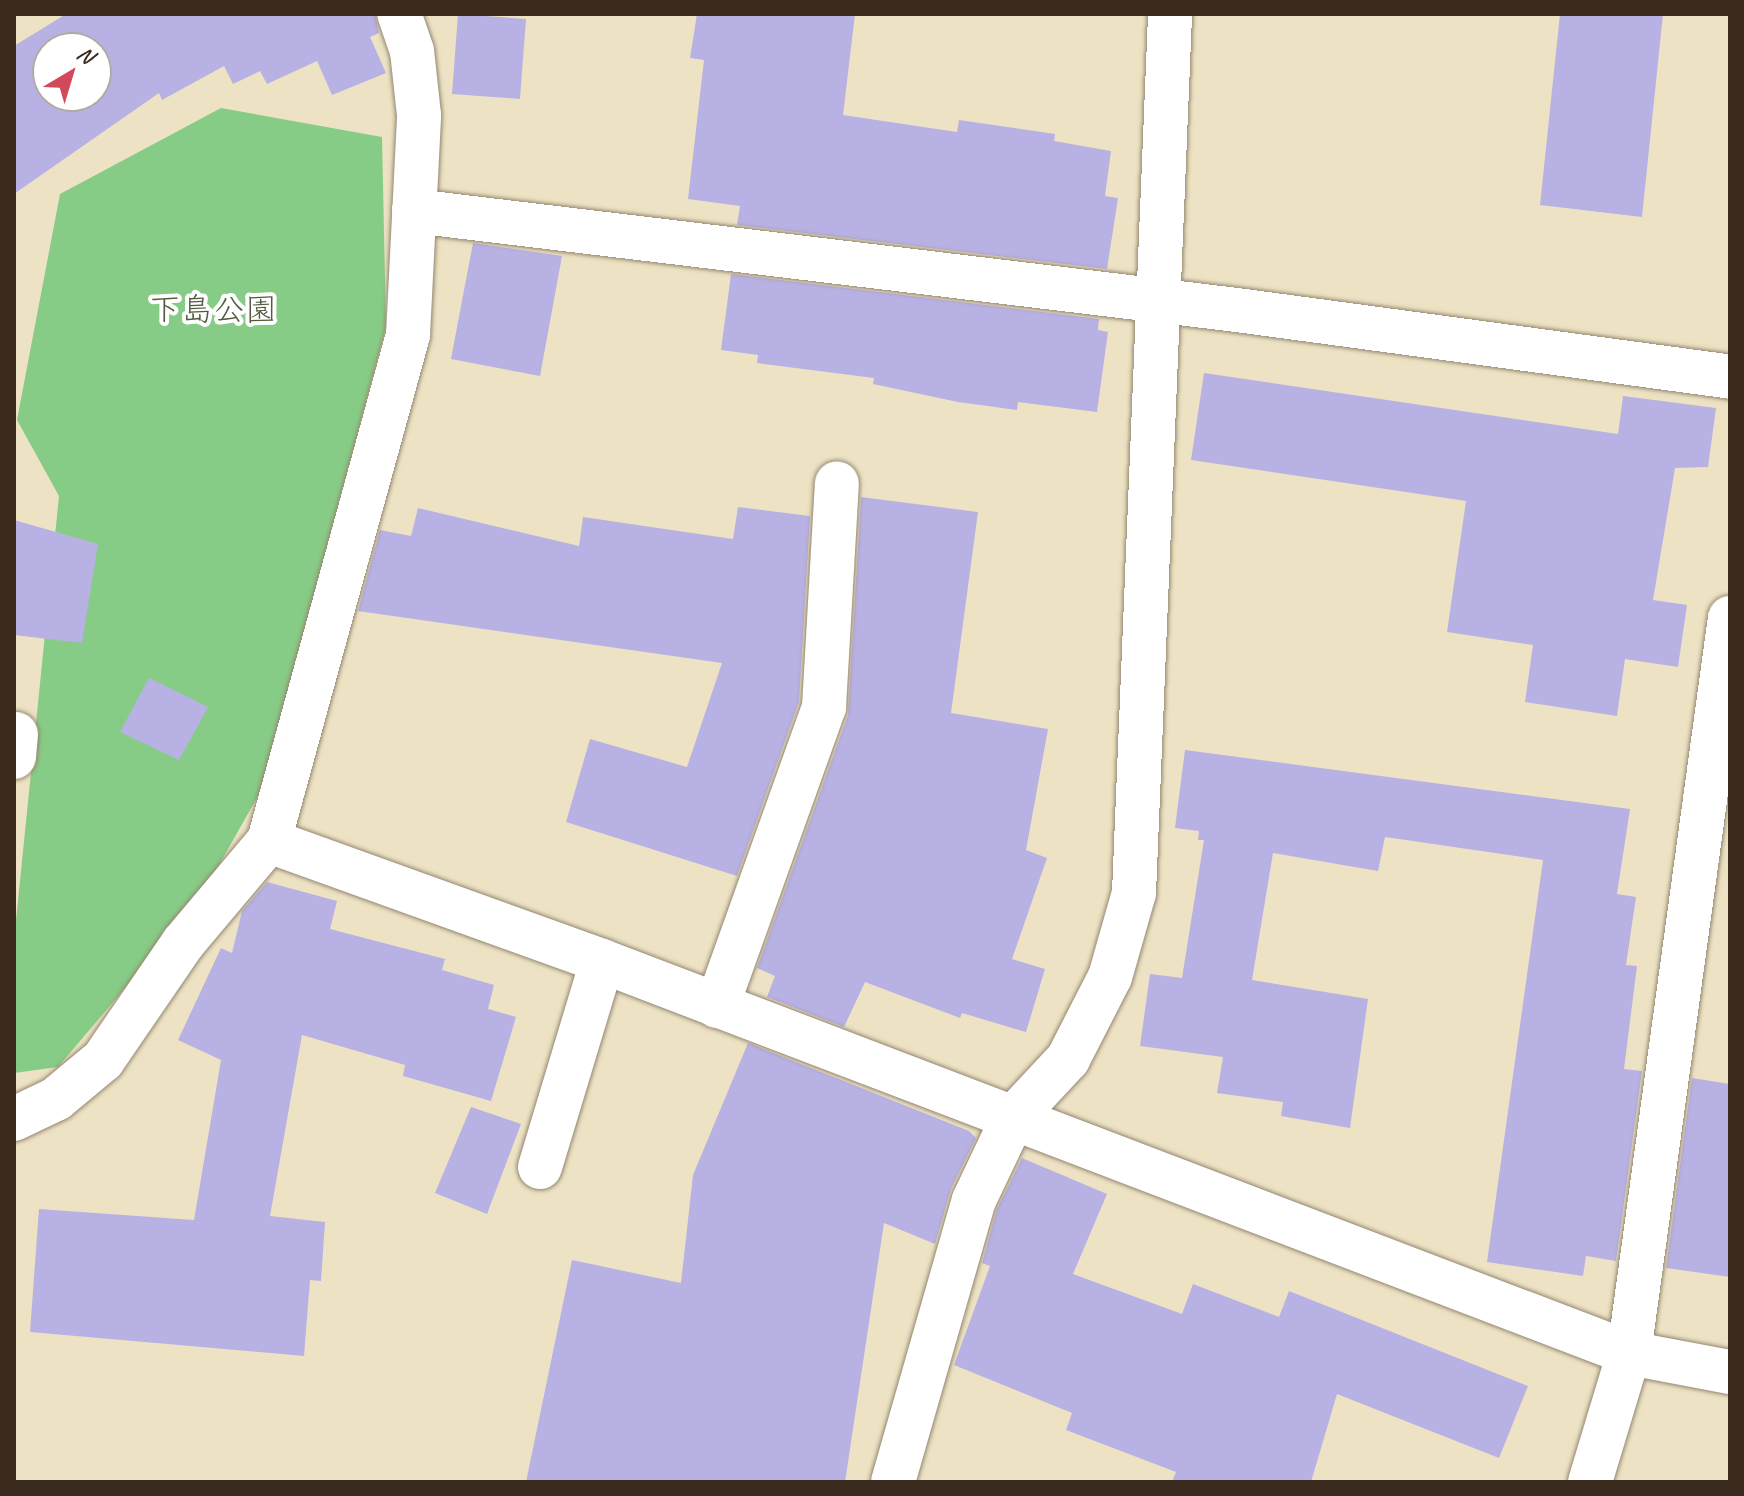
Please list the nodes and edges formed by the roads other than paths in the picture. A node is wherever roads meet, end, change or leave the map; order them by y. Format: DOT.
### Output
graph roads {
  1 [pos="399,14"];
  2 [pos="1170,14"];
  3 [pos="414,211"];
  4 [pos="1157,301"];
  5 [pos="1730,377"];
  6 [pos="837,483"];
  7 [pos="1730,618"];
  8 [pos="269,841"];
  9 [pos="602,961"];
  10 [pos="717,1006"];
  11 [pos="1013,1118"];
  12 [pos="14,1119"];
  13 [pos="540,1167"];
  14 [pos="1629,1353"];
  15 [pos="1730,1372"];
  16 [pos="893,1482"];
  17 [pos="1590,1482"];
  1 -- 3 [label="street"];
  2 -- 4 [label="street"];
  3 -- 4 [label="street"];
  3 -- 8 [label="street"];
  4 -- 5 [label="street"];
  4 -- 11 [label="street"];
  6 -- 10 [label="street"];
  7 -- 14 [label="street"];
  8 -- 9 [label="street"];
  8 -- 12 [label="street"];
  9 -- 10 [label="street"];
  9 -- 13 [label="street"];
  10 -- 11 [label="street"];
  11 -- 14 [label="street"];
  11 -- 16 [label="street"];
  14 -- 15 [label="street"];
  14 -- 17 [label="street"];
}
